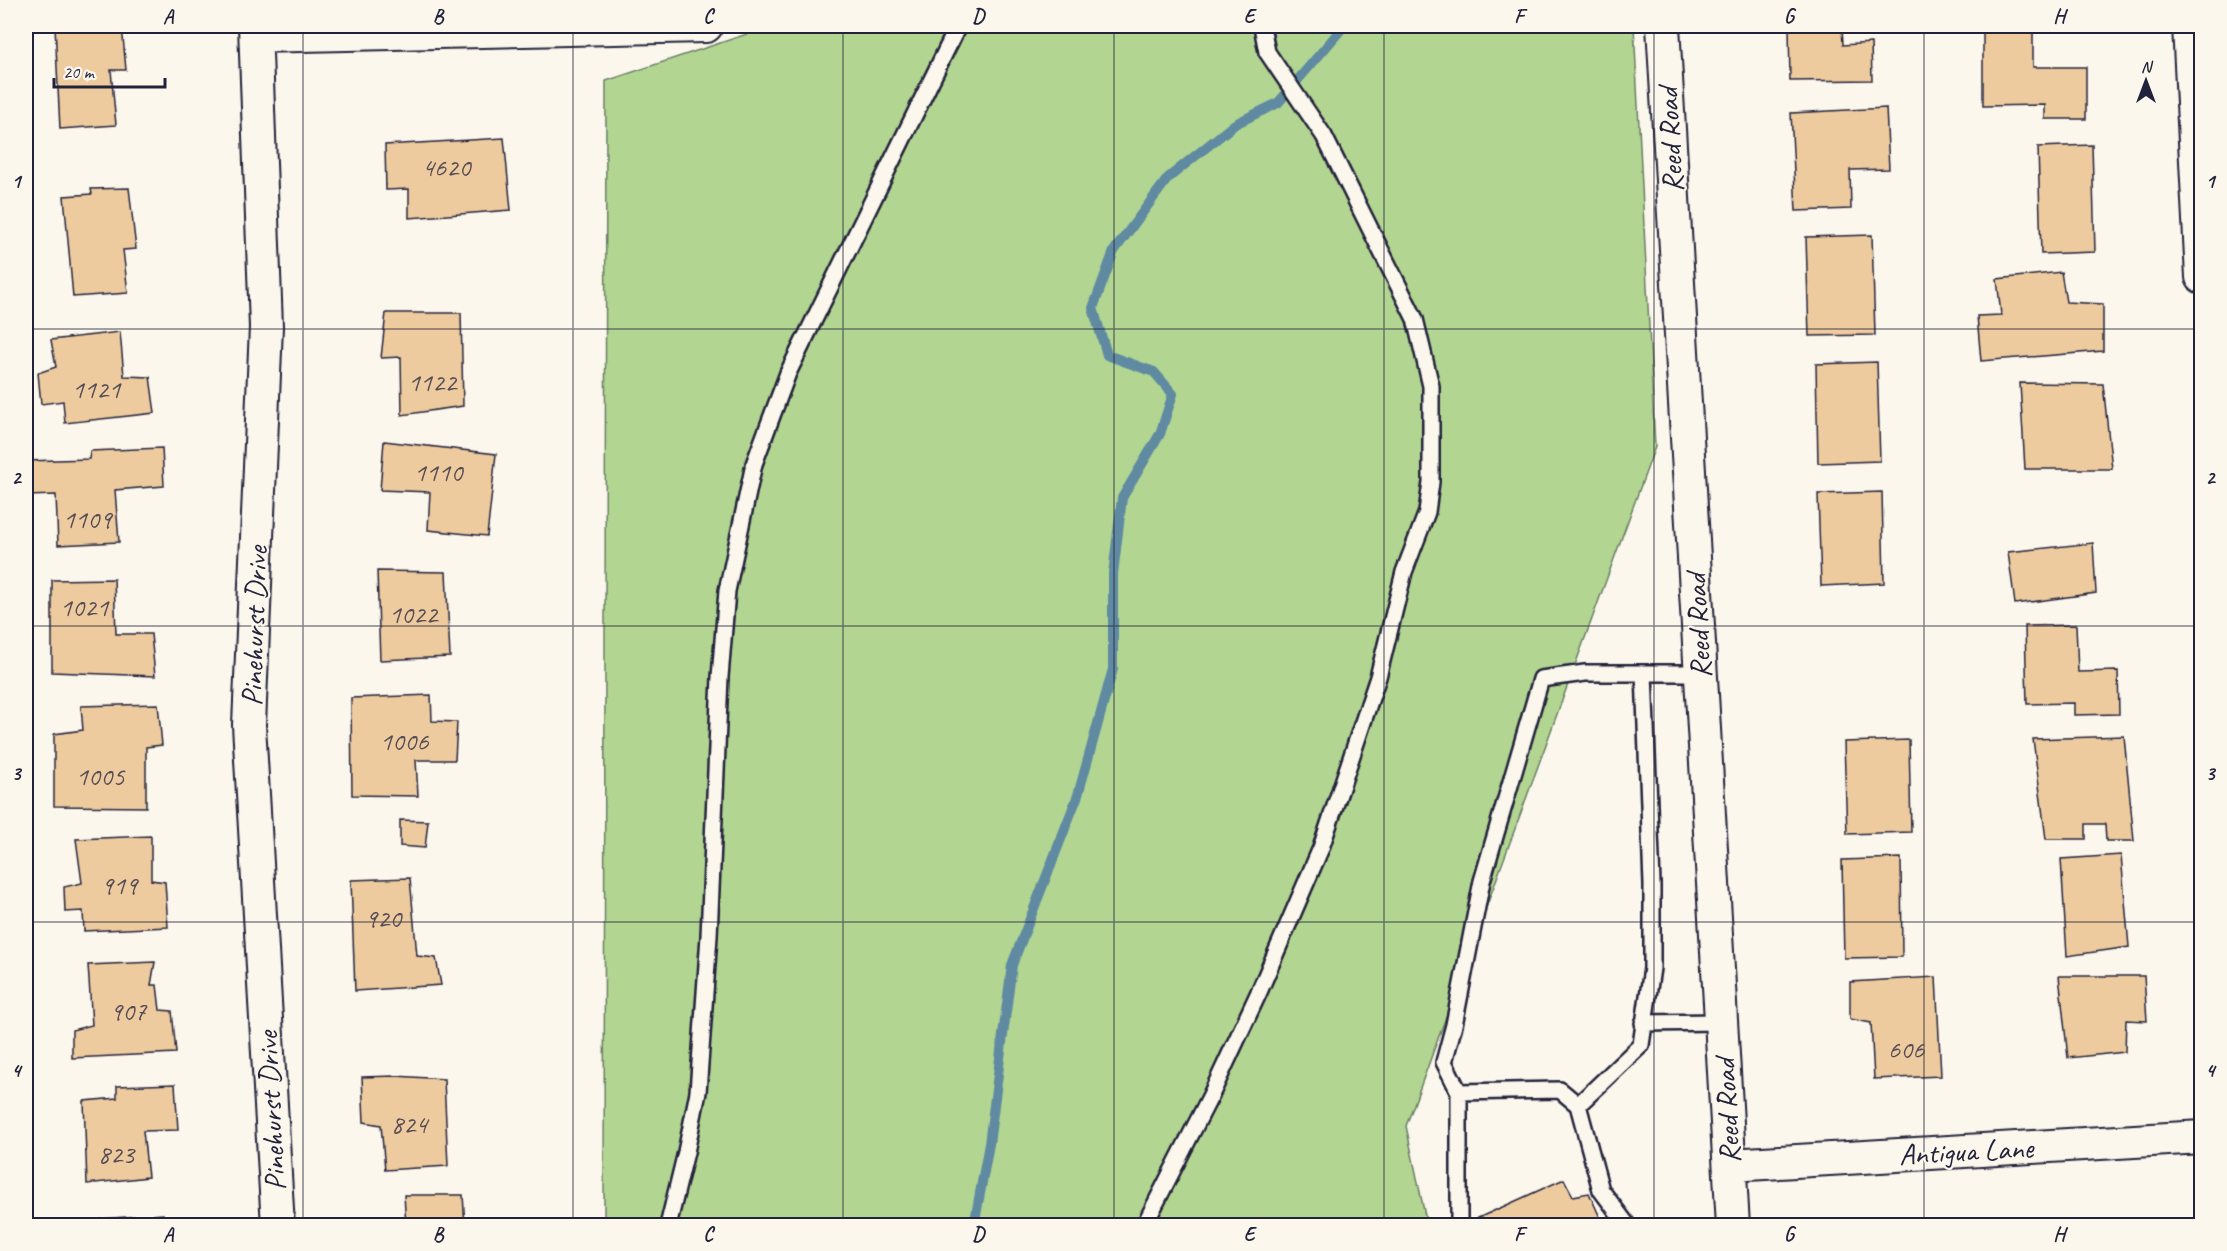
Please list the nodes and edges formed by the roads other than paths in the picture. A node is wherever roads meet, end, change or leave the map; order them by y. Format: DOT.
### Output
graph roads {
  1 [pos="706,26"];
  2 [pos="958,26"];
  3 [pos="1262,26"];
  4 [pos="1663,26"];
  5 [pos="2189,26"];
  6 [pos="255,31"];
  7 [pos="2202,277"];
  8 [pos="1644,673"];
  9 [pos="1701,673"];
  10 [pos="1721,1022"];
  11 [pos="1643,1023"];
  12 [pos="1459,1092"];
  13 [pos="1578,1105"];
  14 [pos="2202,1137"];
  15 [pos="1730,1165"];
  16 [pos="278,1226"];
  17 [pos="668,1226"];
  18 [pos="1144,1226"];
  19 [pos="1459,1226"];
  20 [pos="1628,1226"];
  21 [pos="1733,1226"];
  1 -- 6 [label="street"];
  2 -- 17 [label="lane"];
  3 -- 18 [label="lane"];
  4 -- 9 [label="street, Reed Road"];
  5 -- 7 [label="street"];
  6 -- 16 [label="street, Pinehurst Drive"];
  8 -- 9 [label="lane"];
  8 -- 11 [label="lane"];
  8 -- 12 [label="lane"];
  9 -- 10 [label="street, Reed Road"];
  10 -- 11 [label="lane"];
  10 -- 15 [label="street, Reed Road"];
  11 -- 13 [label="lane"];
  12 -- 13 [label="lane"];
  12 -- 19 [label="lane"];
  13 -- 20 [label="lane"];
  14 -- 15 [label="street, Antigua Lane"];
  15 -- 21 [label="street, Reed Road"];
}
